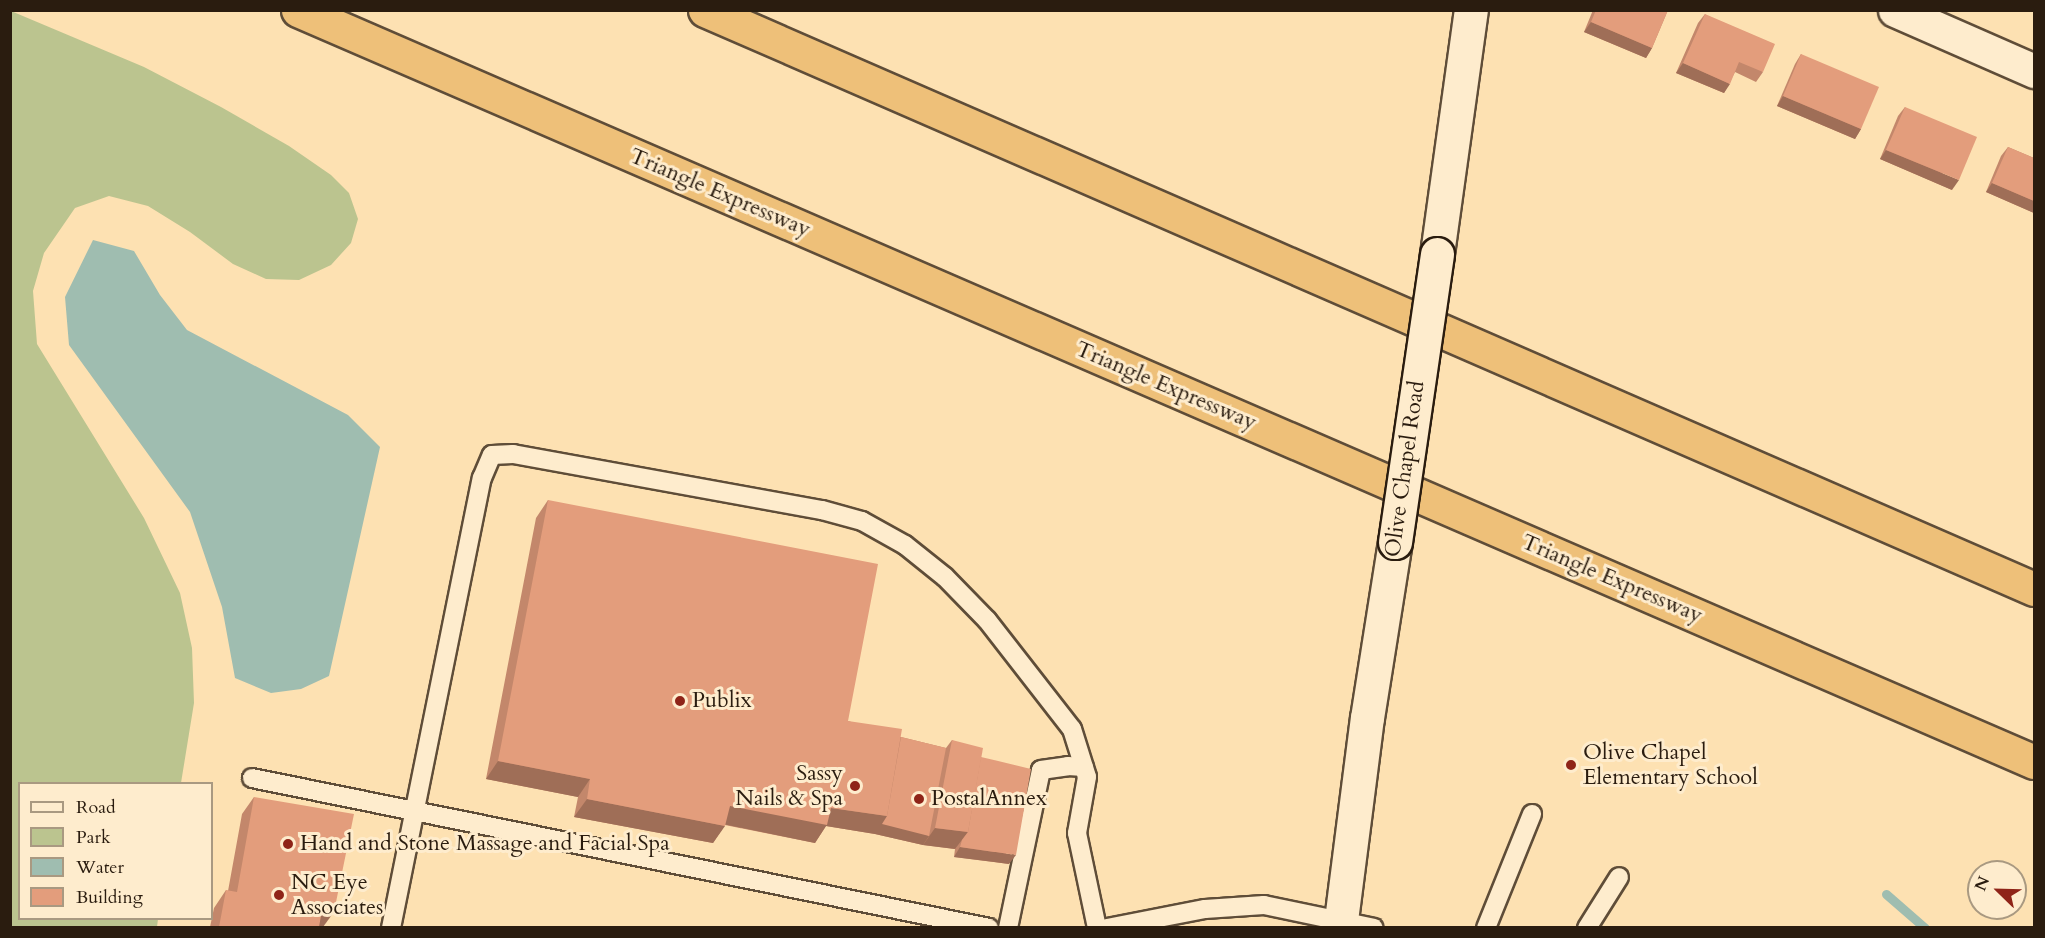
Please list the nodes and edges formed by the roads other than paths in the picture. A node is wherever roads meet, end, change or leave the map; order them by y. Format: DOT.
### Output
graph roads {
  1 [pos="298,10"];
  2 [pos="705,10"];
  3 [pos="1471,10"];
  4 [pos="1895,10"];
  5 [pos="2034,71"];
  6 [pos="2034,589"];
  7 [pos="2034,762"];
  8 [pos="1084,767"];
  9 [pos="252,778"];
  10 [pos="415,811"];
  11 [pos="1532,814"];
  12 [pos="1619,877"];
  13 [pos="1340,924"];
  14 [pos="391,927"];
  15 [pos="989,927"];
  16 [pos="1008,927"];
  17 [pos="1097,927"];
  18 [pos="1107,927"];
  19 [pos="1374,927"];
  20 [pos="1486,927"];
  21 [pos="1587,927"];
  1 -- 7 [label="highway, Triangle Expressway"];
  2 -- 6 [label="highway"];
  3 -- 13 [label="main road, Olive Chapel Road, bridge"];
  4 -- 5 [label="main road"];
  8 -- 10 [label="lane"];
  8 -- 16 [label="lane"];
  8 -- 17 [label="lane"];
  9 -- 10 [label="lane"];
  10 -- 14 [label="lane"];
  10 -- 15 [label="lane"];
  11 -- 20 [label="lane"];
  12 -- 21 [label="lane"];
  13 -- 18 [label="lane"];
  13 -- 19 [label="lane"];
}
